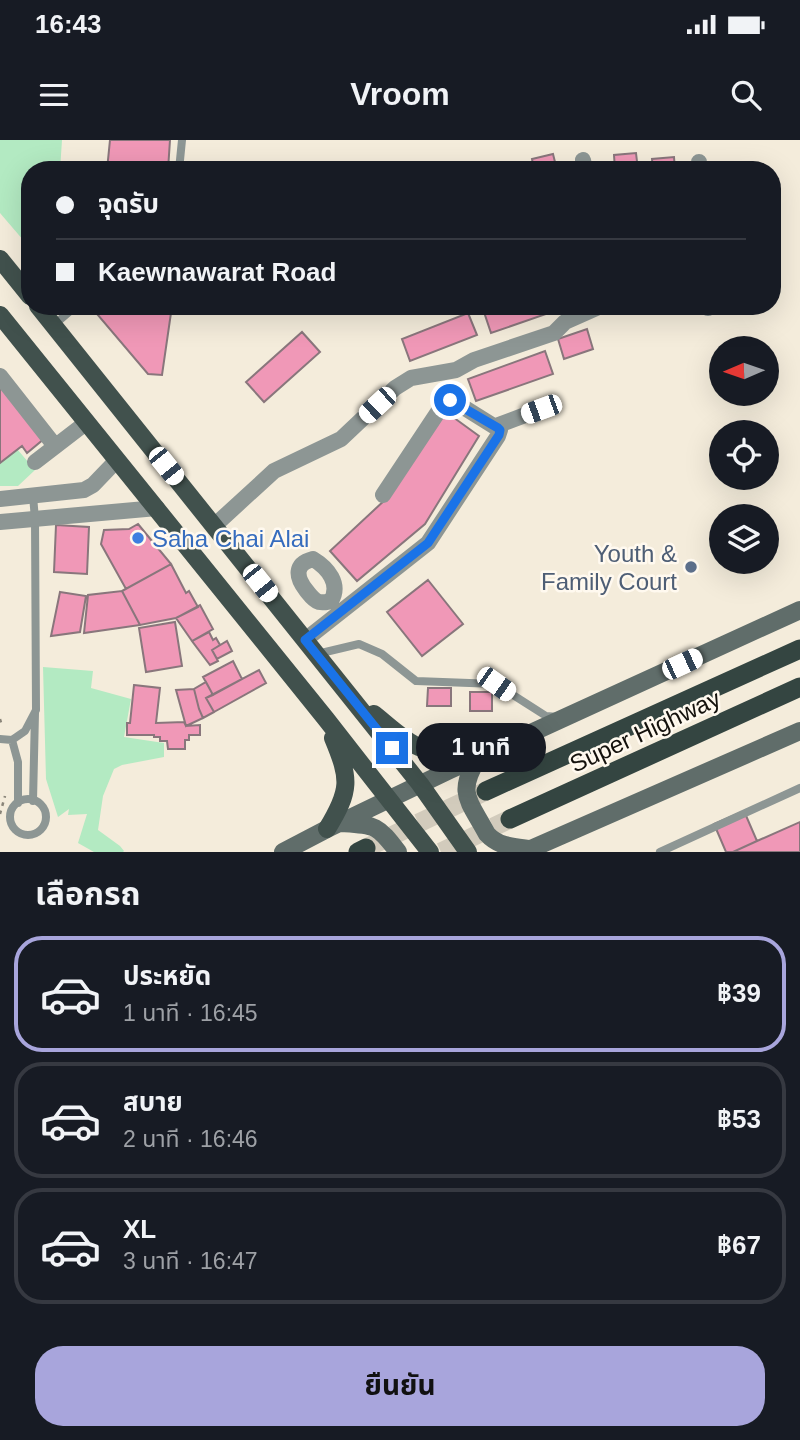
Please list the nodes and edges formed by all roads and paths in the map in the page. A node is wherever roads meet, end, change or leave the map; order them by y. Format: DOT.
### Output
graph roads {
  1 [pos="182,140"];
  2 [pos="180,161"];
  3 [pos="0,259"];
  4 [pos="21,285"];
  5 [pos="45,315"];
  6 [pos="66,315"];
  7 [pos="581,315"];
  8 [pos="2,322"];
  9 [pos="53,326"];
  10 [pos="0,376"];
  11 [pos="541,409"];
  12 [pos="87,422"];
  13 [pos="496,426"];
  14 [pos="55,446"];
  15 [pos="117,460"];
  16 [pos="35,462"];
  17 [pos="383,495"];
  18 [pos="33,496"];
  19 [pos="0,499"];
  20 [pos="157,508"];
  21 [pos="35,519"];
  22 [pos="0,522"];
  23 [pos="214,526"];
  24 [pos="800,610"];
  25 [pos="305,640"];
  26 [pos="800,649"];
  27 [pos="317,654"];
  28 [pos="800,687"];
  29 [pos="349,694"];
  30 [pos="36,710"];
  31 [pos="564,718"];
  32 [pos="0,719"];
  33 [pos="326,719"];
  34 [pos="2,726"];
  35 [pos="800,731"];
  36 [pos="0,739"];
  37 [pos="12,740"];
  38 [pos="514,741"];
  39 [pos="478,758"];
  40 [pos="421,785"];
  41 [pos="800,788"];
  42 [pos="486,792"];
  43 [pos="389,799"];
  44 [pos="33,801"];
  45 [pos="18,803"];
  46 [pos="510,819"];
  47 [pos="334,826"];
  48 [pos="527,850"];
  49 [pos="284,852"];
  50 [pos="398,852"];
  51 [pos="430,852"];
  52 [pos="468,852"];
  53 [pos="660,852"];
  1 -- 2 [label="lane"];
  3 -- 4 [label="main road"];
  5 -- 9 [label="main road"];
  6 -- 9 [label="lane"];
  7 -- 23 [label="street"];
  8 -- 12 [label="main road"];
  9 -- 23 [label="main road"];
  10 -- 14 [label="street"];
  11 -- 13 [label="street"];
  12 -- 14 [label="street"];
  12 -- 15 [label="main road"];
  13 -- 17 [label="street"];
  13 -- 25 [label="street"];
  14 -- 16 [label="street"];
  15 -- 18 [label="street"];
  15 -- 20 [label="main road"];
  18 -- 19 [label="street"];
  18 -- 21 [label="lane"];
  20 -- 21 [label="street"];
  20 -- 33 [label="main road"];
  21 -- 22 [label="street"];
  21 -- 30 [label="lane"];
  23 -- 25 [label="main road"];
  24 -- 31 [label="main road"];
  25 -- 27 [label="main road"];
  26 -- 42 [label="highway, Super Highway"];
  27 -- 29 [label="main road"];
  27 -- 31 [label="lane"];
  28 -- 46 [label="highway, Super Highway"];
  29 -- 38 [label="main road"];
  29 -- 40 [label="main road"];
  30 -- 37 [label="lane"];
  30 -- 44 [label="lane"];
  31 -- 38 [label="main road"];
  32 -- 34 [label="path"];
  33 -- 43 [label="main road"];
  33 -- 47 [label="main road"];
  35 -- 48 [label="main road"];
  36 -- 37 [label="lane"];
  37 -- 45 [label="lane"];
  38 -- 39 [label="main road"];
  39 -- 40 [label="main road"];
  39 -- 48 [label="main road"];
  40 -- 43 [label="main road"];
  40 -- 52 [label="main road"];
  41 -- 53 [label="lane"];
  43 -- 47 [label="main road"];
  43 -- 51 [label="main road"];
  44 -- 45 [label="lane"];
  44 -- 45 [label="lane"];
  47 -- 49 [label="main road"];
  47 -- 50 [label="main road"];
}
